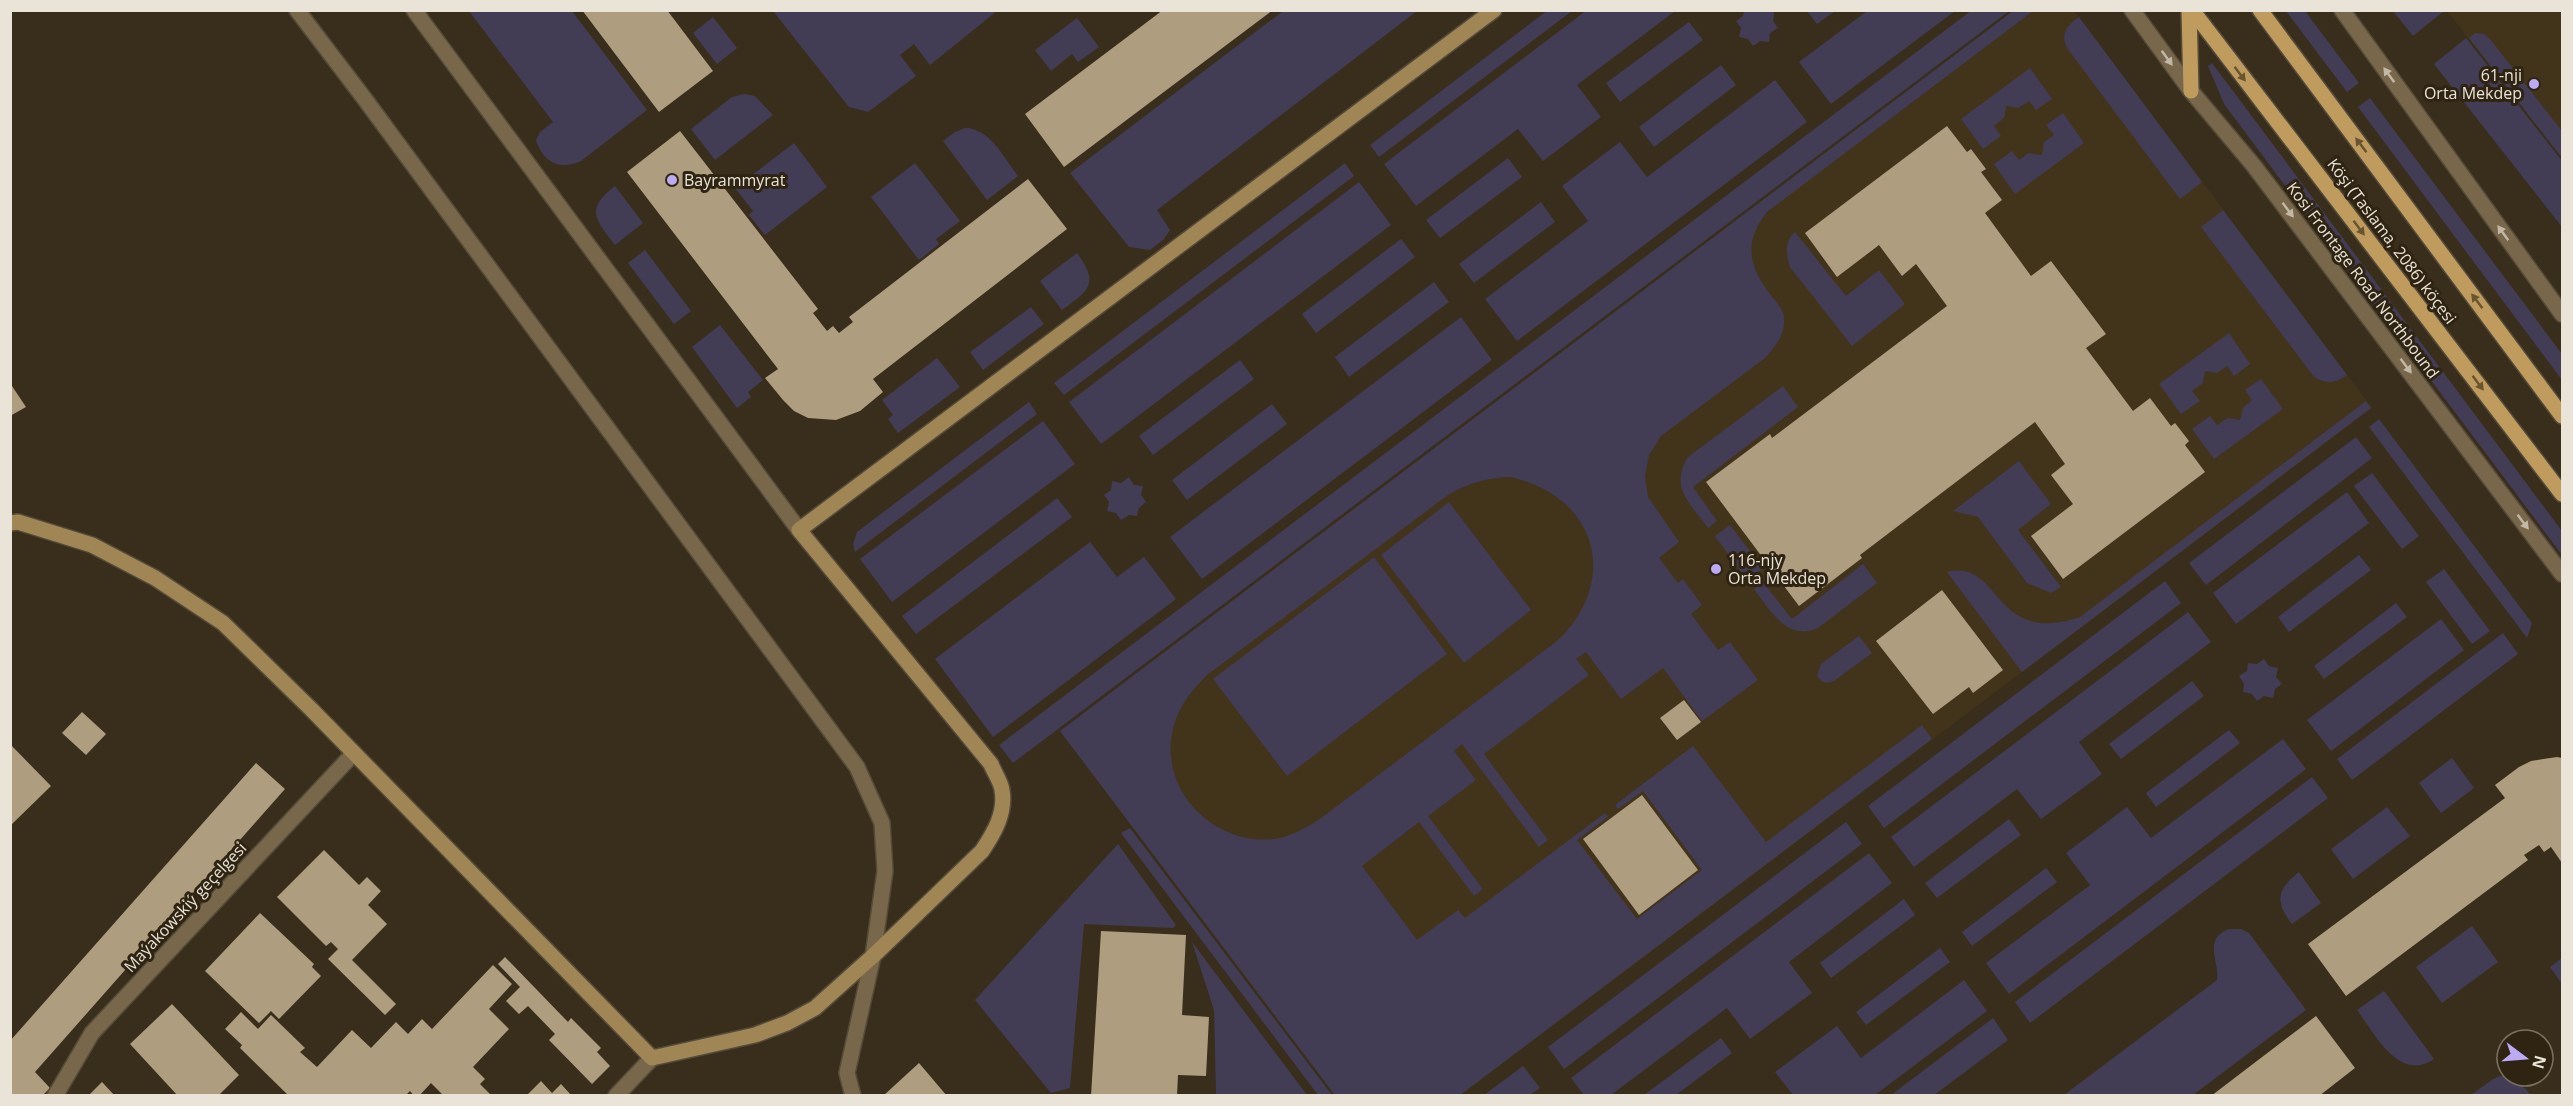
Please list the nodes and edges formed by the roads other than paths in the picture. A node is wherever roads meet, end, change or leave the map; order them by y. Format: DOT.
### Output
graph roads {
  1 [pos="297,10"];
  2 [pos="414,10"];
  3 [pos="1494,10"];
  4 [pos="2133,10"];
  5 [pos="2191,10"];
  6 [pos="2260,10"];
  7 [pos="2342,10"];
  8 [pos="2191,91"];
  9 [pos="2562,314"];
  10 [pos="2562,416"];
  11 [pos="2562,494"];
  12 [pos="14,523"];
  13 [pos="799,530"];
  14 [pos="2562,574"];
  15 [pos="354,753"];
  16 [pos="873,956"];
  17 [pos="651,1058"];
  18 [pos="55,1095"];
  19 [pos="616,1095"];
  20 [pos="853,1095"];
  1 -- 16 [label="street"];
  2 -- 13 [label="street"];
  3 -- 13 [label="street"];
  4 -- 8 [label="street, Kosi Frontage Road Northbound, one-way"];
  5 -- 8 [label="main road"];
  5 -- 11 [label="main road, Köşi (Taslama, 2086) köçesi, one-way"];
  10 -- 6 [label="main road, Köşi (Taslama, 2086) köçesi, one-way"];
  9 -- 7 [label="street, one-way"];
  8 -- 14 [label="street, Kosi Frontage Road Northbound, one-way"];
  12 -- 15 [label="street"];
  13 -- 16 [label="street"];
  15 -- 17 [label="street"];
  15 -- 18 [label="street, Maýakowskiý geçelgesi"];
  16 -- 17 [label="street"];
  16 -- 20 [label="street"];
  17 -- 19 [label="street"];
}
